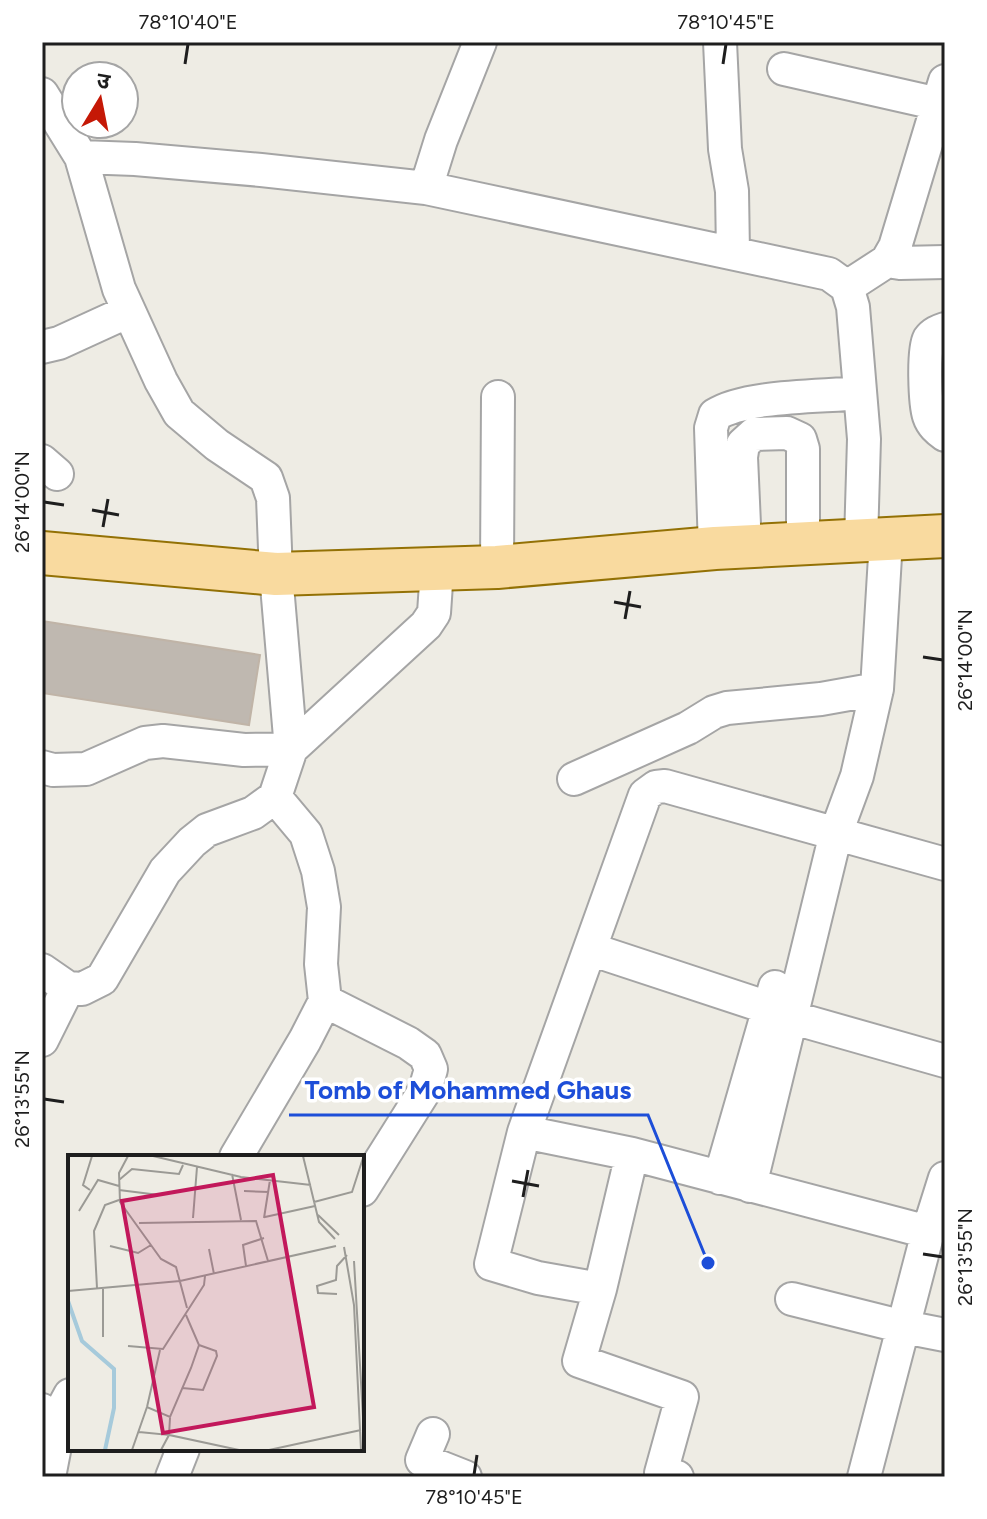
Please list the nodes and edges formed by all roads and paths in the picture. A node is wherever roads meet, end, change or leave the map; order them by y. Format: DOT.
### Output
graph roads {
  1 [pos="480,42"];
  2 [pos="720,42"];
  3 [pos="784,69"];
  4 [pos="942,92"];
  5 [pos="42,94"];
  6 [pos="81,157"];
  7 [pos="426,188"];
  8 [pos="733,253"];
  9 [pos="887,261"];
  10 [pos="945,262"];
  11 [pos="847,287"];
  12 [pos="129,311"];
  13 [pos="945,329"];
  14 [pos="42,347"];
  15 [pos="860,393"];
  16 [pos="498,397"];
  17 [pos="945,435"];
  18 [pos="945,536"];
  19 [pos="874,541"];
  20 [pos="803,546"];
  21 [pos="730,548"];
  22 [pos="42,553"];
  23 [pos="497,567"];
  24 [pos="437,569"];
  25 [pos="276,574"];
  26 [pos="877,689"];
  27 [pos="291,749"];
  28 [pos="42,767"];
  29 [pos="574,779"];
  30 [pos="275,797"];
  31 [pos="832,825"];
  32 [pos="945,845"];
  33 [pos="945,864"];
  34 [pos="590,949"];
  35 [pos="42,970"];
  36 [pos="68,988"];
  37 [pos="325,1001"];
  38 [pos="780,1013"];
  39 [pos="42,1040"];
  40 [pos="945,1061"];
  41 [pos="524,1132"];
  42 [pos="632,1154"];
  43 [pos="237,1155"];
  44 [pos="945,1178"];
  45 [pos="735,1182"];
  46 [pos="364,1187"];
  47 [pos="928,1232"];
  48 [pos="600,1289"];
  49 [pos="792,1299"];
  50 [pos="904,1327"];
  51 [pos="945,1335"];
  52 [pos="57,1410"];
  53 [pos="433,1434"];
  54 [pos="182,1451"];
  55 [pos="663,1476"];
  56 [pos="49,1477"];
  57 [pos="172,1477"];
  58 [pos="465,1477"];
  59 [pos="864,1477"];
  1 -- 7 [label="street"];
  2 -- 8 [label="street"];
  3 -- 4 [label="street"];
  4 -- 9 [label="street"];
  5 -- 6 [label="street"];
  6 -- 7 [label="street"];
  6 -- 12 [label="street"];
  7 -- 8 [label="street"];
  8 -- 11 [label="street"];
  9 -- 10 [label="street"];
  9 -- 11 [label="street"];
  11 -- 15 [label="street"];
  12 -- 14 [label="street"];
  12 -- 25 [label="street"];
  13 -- 17 [label="street"];
  15 -- 19 [label="street"];
  15 -- 21 [label="street"];
  16 -- 23 [label="street"];
  18 -- 19 [label="main road"];
  19 -- 20 [label="main road"];
  19 -- 26 [label="street"];
  20 -- 21 [label="main road"];
  20 -- 21 [label="street"];
  21 -- 23 [label="main road"];
  22 -- 25 [label="main road"];
  23 -- 24 [label="main road"];
  24 -- 25 [label="main road"];
  24 -- 27 [label="street"];
  25 -- 27 [label="street"];
  26 -- 29 [label="street"];
  26 -- 31 [label="street"];
  27 -- 28 [label="street"];
  27 -- 30 [label="street"];
  30 -- 36 [label="street"];
  30 -- 37 [label="street"];
  31 -- 32 [label="street"];
  31 -- 33 [label="street"];
  31 -- 34 [label="street"];
  31 -- 38 [label="street"];
  34 -- 38 [label="street"];
  34 -- 41 [label="street"];
  35 -- 36 [label="street"];
  36 -- 39 [label="street"];
  37 -- 43 [label="street"];
  37 -- 46 [label="street"];
  38 -- 40 [label="street"];
  38 -- 45 [label="street"];
  41 -- 42 [label="street"];
  41 -- 48 [label="street"];
  42 -- 45 [label="street"];
  42 -- 48 [label="street"];
  44 -- 47 [label="street"];
  45 -- 47 [label="street"];
  47 -- 50 [label="street"];
  48 -- 55 [label="street"];
  49 -- 50 [label="street"];
  50 -- 51 [label="street"];
  50 -- 59 [label="street"];
  52 -- 56 [label="street"];
  53 -- 58 [label="street"];
  54 -- 57 [label="street"];
}
